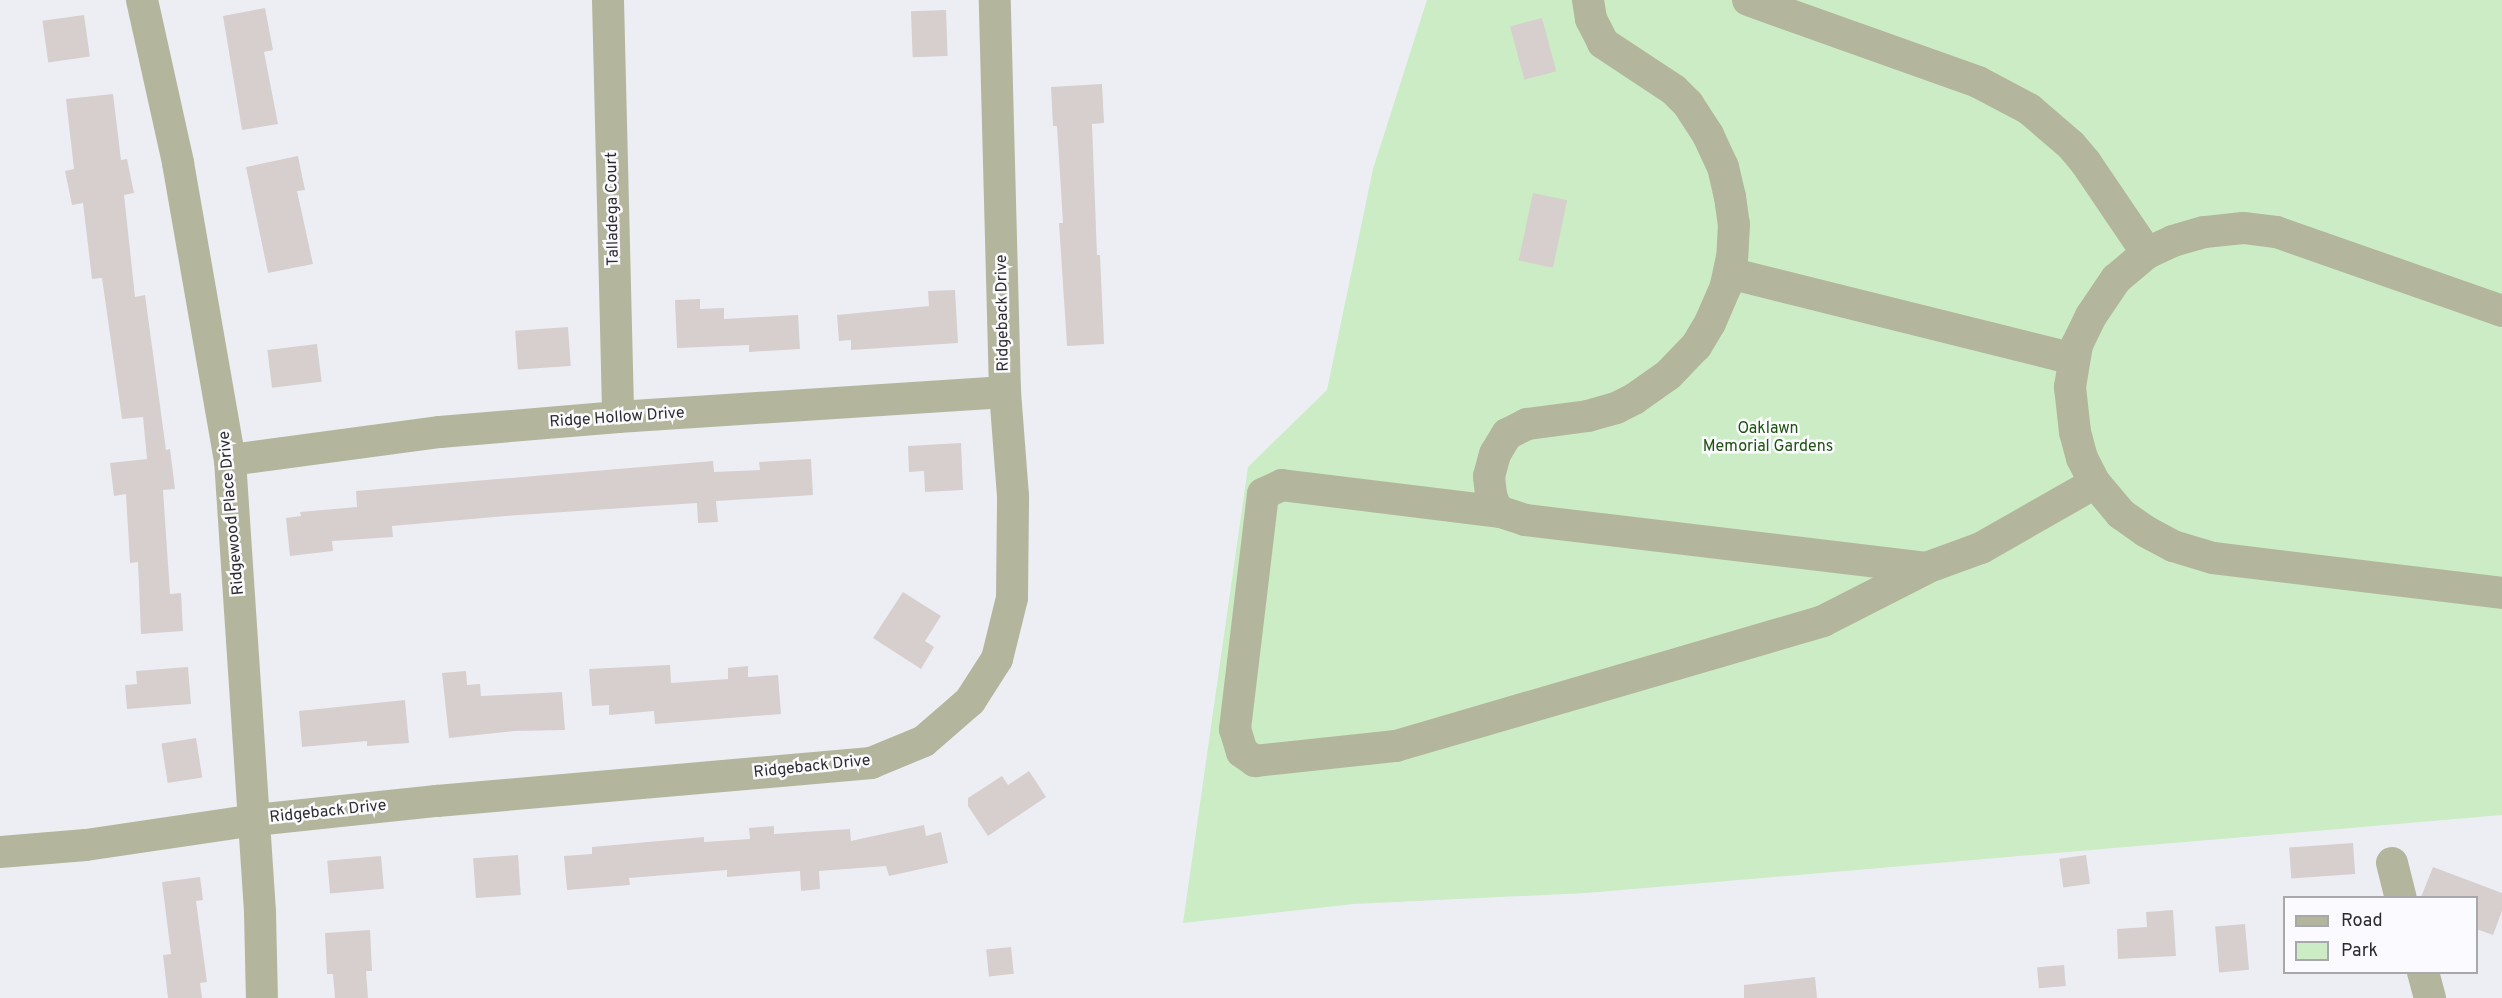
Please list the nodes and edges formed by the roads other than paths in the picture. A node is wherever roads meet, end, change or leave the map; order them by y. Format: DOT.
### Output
graph roads {
  1 [pos="142,0"];
  2 [pos="608,0"];
  3 [pos="995,0"];
  4 [pos="1588,0"];
  5 [pos="1748,0"];
  6 [pos="2147,253"];
  7 [pos="1729,273"];
  8 [pos="2502,311"];
  9 [pos="2073,359"];
  10 [pos="1005,392"];
  11 [pos="618,417"];
  12 [pos="230,460"];
  13 [pos="2095,483"];
  14 [pos="1501,512"];
  15 [pos="1926,568"];
  16 [pos="2502,593"];
  17 [pos="255,820"];
  18 [pos="0,852"];
  19 [pos="2392,863"];
  20 [pos="2401,896"];
  21 [pos="2424,974"];
  22 [pos="262,998"];
  23 [pos="2430,998"];
  1 -- 12 [label="street, Ridgewood Place Drive"];
  2 -- 11 [label="street, Talladega Court"];
  3 -- 10 [label="street, Ridgeback Drive"];
  4 -- 7 [label="street"];
  5 -- 6 [label="street"];
  6 -- 8 [label="street"];
  6 -- 9 [label="street"];
  7 -- 9 [label="street"];
  7 -- 14 [label="street"];
  9 -- 13 [label="street"];
  10 -- 11 [label="street, Ridge Hollow Drive"];
  10 -- 17 [label="street, Ridgeback Drive"];
  11 -- 12 [label="street, Ridge Hollow Drive"];
  12 -- 17 [label="street, Ridgewood Place Drive"];
  13 -- 15 [label="street"];
  13 -- 16 [label="street"];
  14 -- 15 [label="street"];
  14 -- 15 [label="street"];
  17 -- 18 [label="street, Ridgeback Drive"];
  17 -- 22 [label="street, Ridgewood Place Drive"];
  19 -- 20 [label="street"];
  21 -- 23 [label="street"];
}
